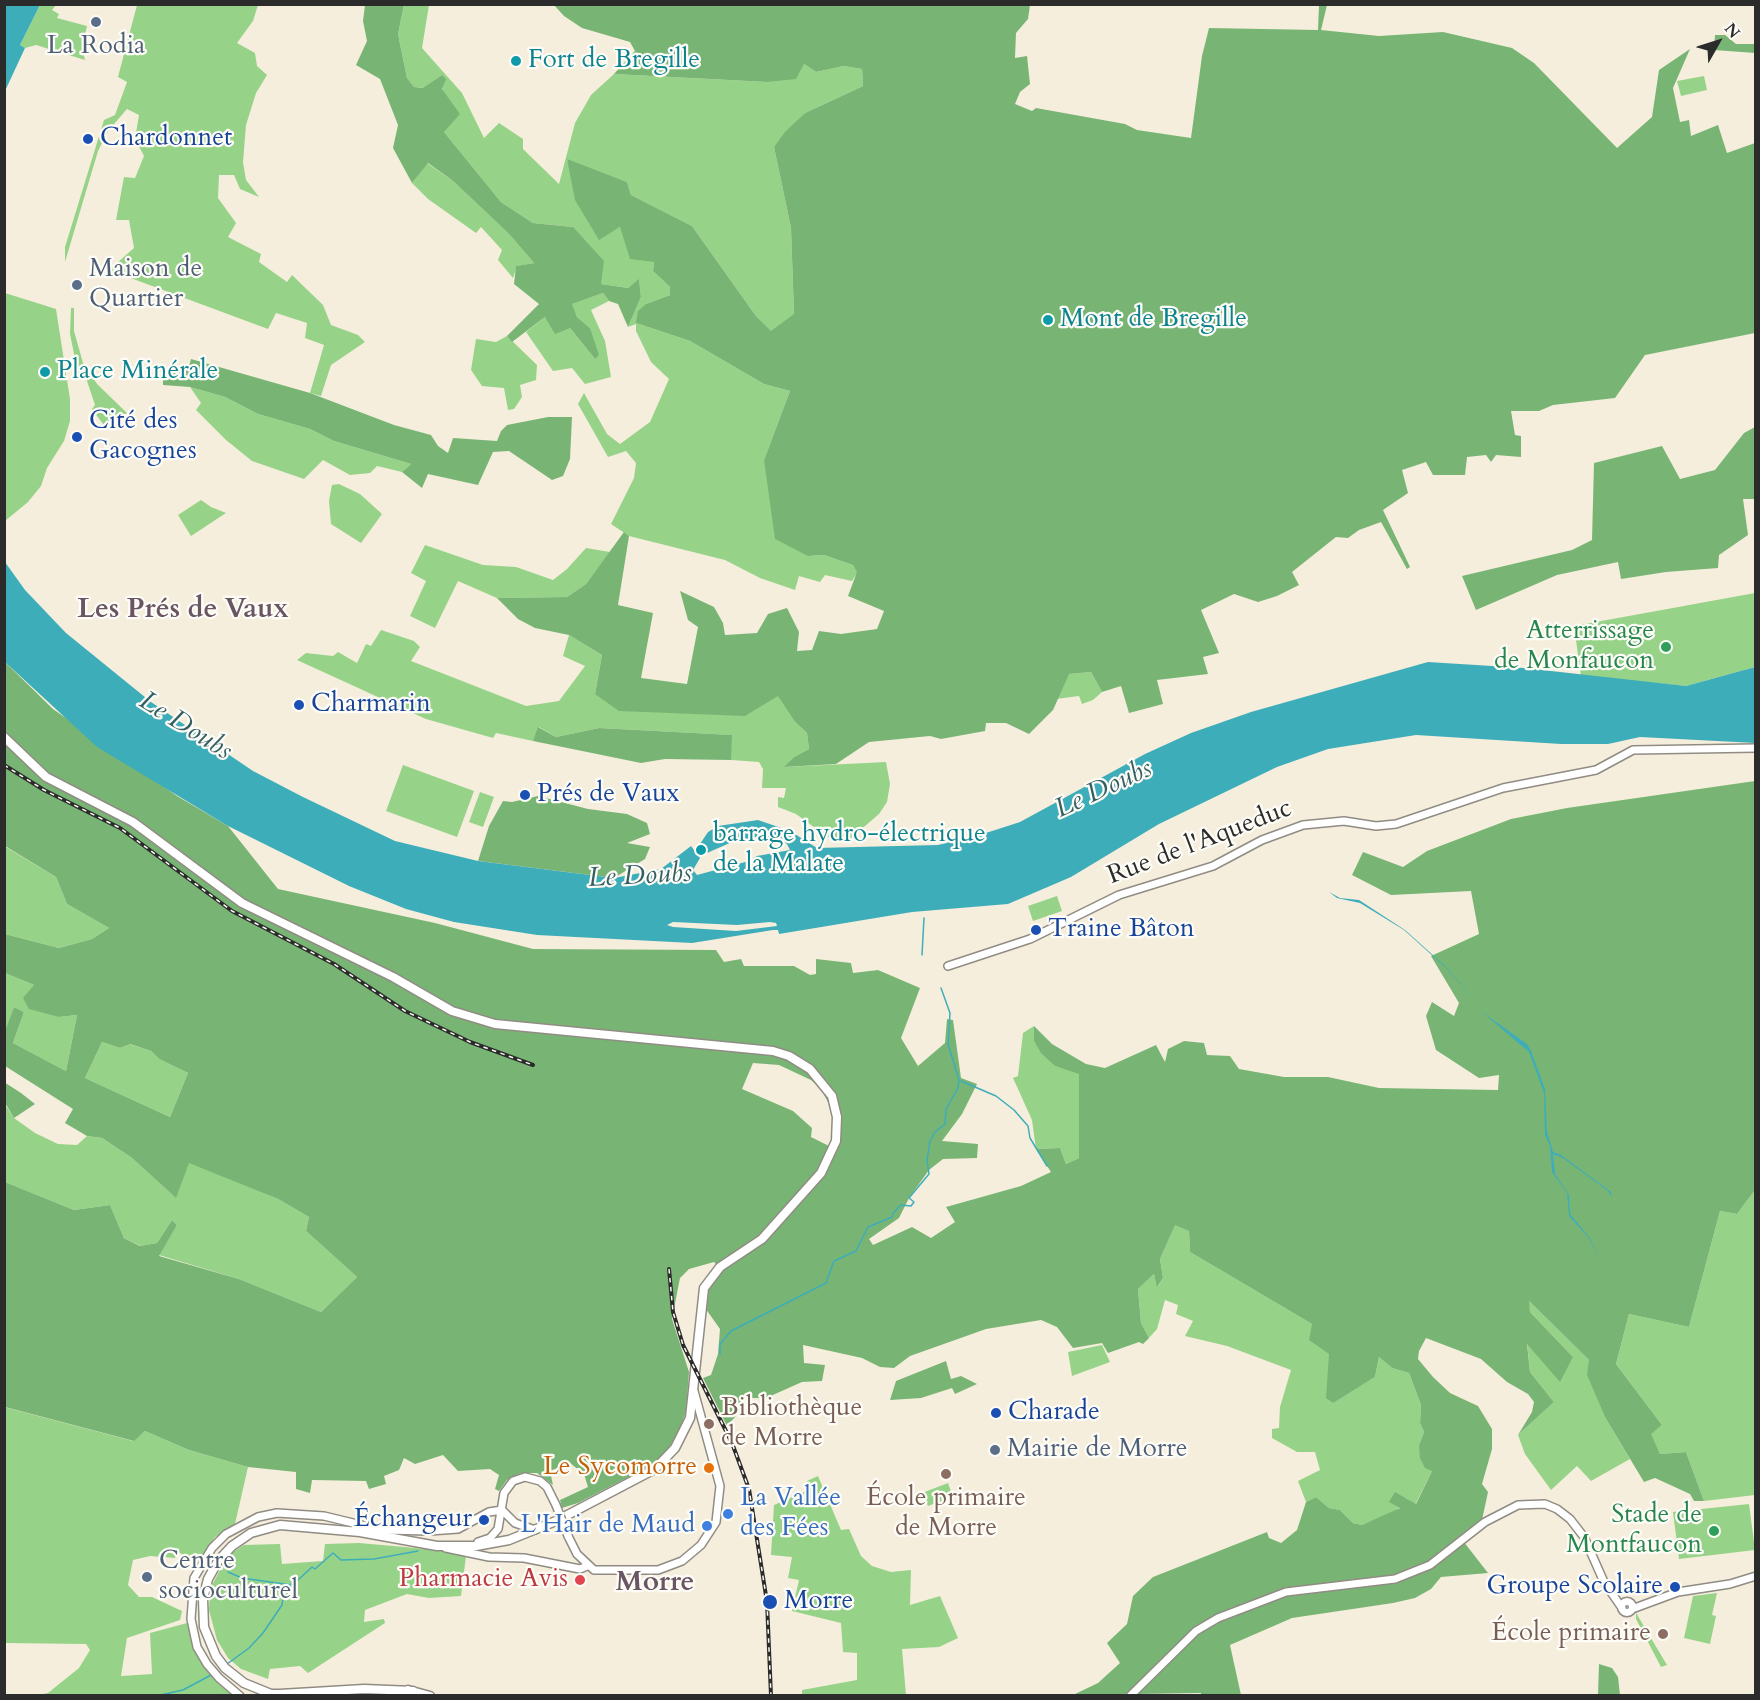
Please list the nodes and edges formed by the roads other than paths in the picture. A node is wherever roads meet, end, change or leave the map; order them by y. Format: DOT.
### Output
graph roads {
  1 [pos="4,737"];
  2 [pos="1755,748"];
  3 [pos="948,966"];
  4 [pos="693,1388"];
  5 [pos="502,1510"];
  6 [pos="535,1530"];
  7 [pos="433,1546"];
  8 [pos="458,1547"];
  9 [pos="588,1566"];
  10 [pos="1755,1576"];
  11 [pos="413,1691"];
  12 [pos="240,1695"];
  13 [pos="272,1695"];
  14 [pos="430,1695"];
  15 [pos="1130,1695"];
  1 -- 4 [label="main road"];
  2 -- 3 [label="street, Rue de l'Aqueduc"];
  4 -- 6 [label="main road"];
  4 -- 9 [label="street"];
  5 -- 6 [label="street"];
  5 -- 8 [label="street"];
  5 -- 9 [label="street, bridge"];
  5 -- 12 [label="street"];
  6 -- 8 [label="main road"];
  7 -- 8 [label="main road"];
  7 -- 9 [label="street"];
  7 -- 11 [label="main road"];
  7 -- 13 [label="main road"];
  10 -- 15 [label="street"];
  11 -- 13 [label="main road"];
  11 -- 14 [label="main road"];
}
